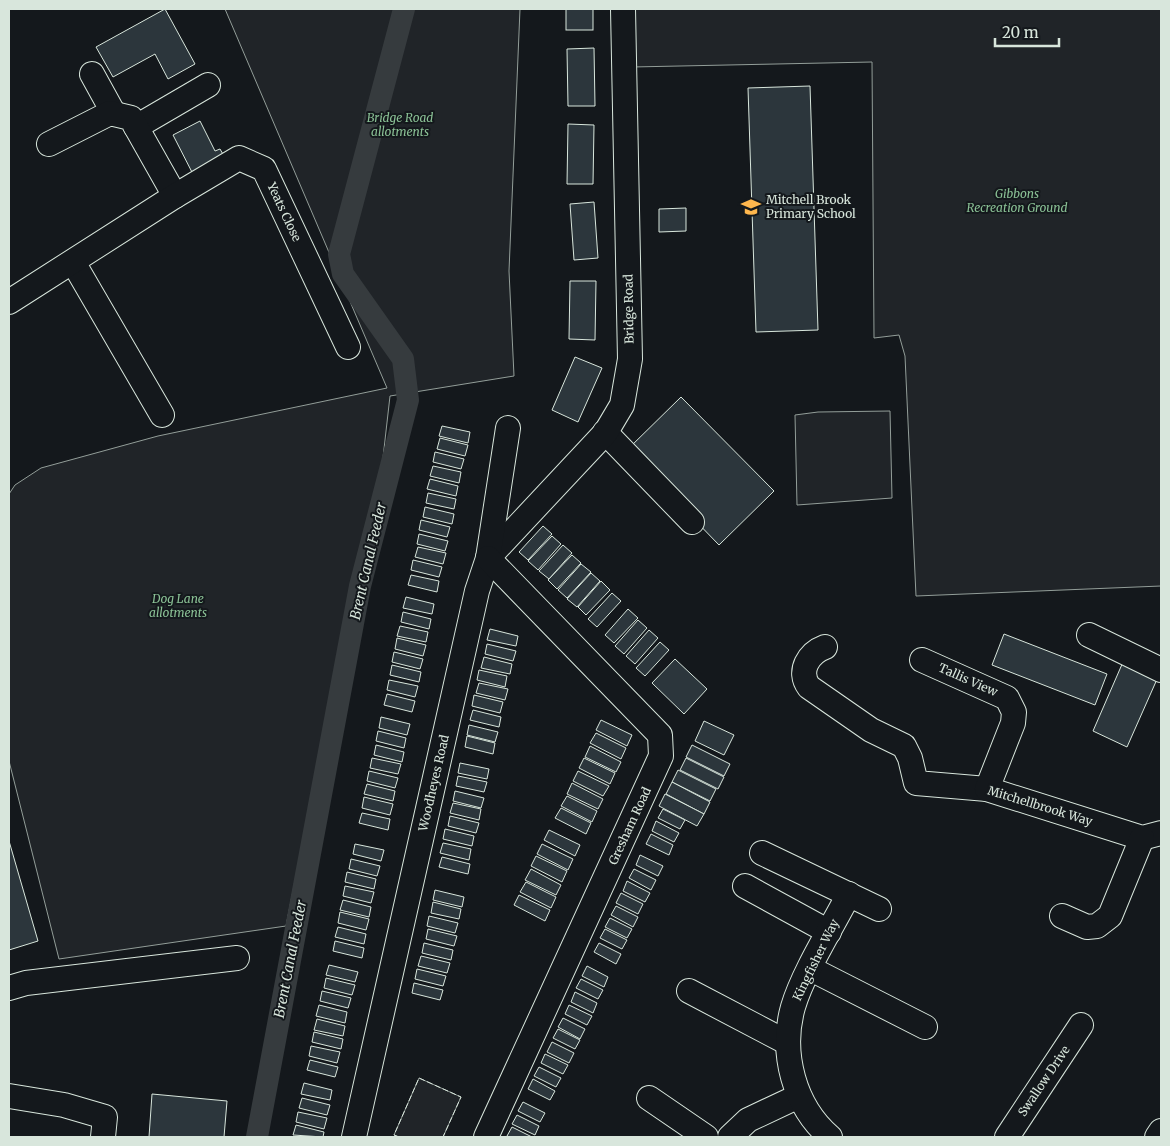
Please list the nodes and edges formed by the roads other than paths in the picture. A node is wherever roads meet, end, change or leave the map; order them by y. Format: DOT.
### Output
graph roads {
  1 [pos="622,9"];
  2 [pos="92,74"];
  3 [pos="208,85"];
  4 [pos="114,114"];
  5 [pos="136,127"];
  6 [pos="49,144"];
  7 [pos="175,196"];
  8 [pos="74,262"];
  9 [pos="9,302"];
  10 [pos="348,347"];
  11 [pos="162,415"];
  12 [pos="508,428"];
  13 [pos="605,432"];
  14 [pos="692,522"];
  15 [pos="488,558"];
  16 [pos="1090,635"];
  17 [pos="825,648"];
  18 [pos="922,660"];
  19 [pos="1161,670"];
  20 [pos="988,789"];
  21 [pos="1152,836"];
  22 [pos="762,853"];
  23 [pos="744,886"];
  24 [pos="849,894"];
  25 [pos="879,910"];
  26 [pos="1062,916"];
  27 [pos="829,932"];
  28 [pos="237,958"];
  29 [pos="810,969"];
  30 [pos="9,988"];
  31 [pos="690,991"];
  32 [pos="1082,1025"];
  33 [pos="925,1027"];
  34 [pos="788,1043"];
  35 [pos="9,1096"];
  36 [pos="799,1096"];
  37 [pos="649,1098"];
  38 [pos="1161,1131"];
  39 [pos="103,1137"];
  40 [pos="354,1137"];
  41 [pos="486,1137"];
  42 [pos="706,1137"];
  43 [pos="730,1137"];
  44 [pos="830,1137"];
  45 [pos="1007,1137"];
  46 [pos="1157,1137"];
  1 -- 13 [label="street, Bridge Road"];
  2 -- 4 [label="street"];
  3 -- 5 [label="street"];
  4 -- 5 [label="street"];
  4 -- 6 [label="street"];
  5 -- 7 [label="street"];
  7 -- 8 [label="street, Yeats Close"];
  7 -- 10 [label="street, Yeats Close"];
  8 -- 9 [label="street, Yeats Close"];
  8 -- 11 [label="street"];
  12 -- 15 [label="street, Woodheyes Road"];
  13 -- 14 [label="street"];
  13 -- 15 [label="street, Bridge Road"];
  15 -- 40 [label="street, Woodheyes Road"];
  15 -- 41 [label="street, Gresham Road"];
  16 -- 19 [label="street"];
  17 -- 20 [label="street, Mitchellbrook Way"];
  18 -- 20 [label="street, Tallis View"];
  20 -- 21 [label="street, Mitchellbrook Way"];
  21 -- 26 [label="street"];
  22 -- 24 [label="street"];
  23 -- 27 [label="street"];
  24 -- 25 [label="street"];
  24 -- 27 [label="street, Kingfisher Way"];
  27 -- 29 [label="street, Kingfisher Way"];
  28 -- 30 [label="street"];
  29 -- 33 [label="street"];
  29 -- 34 [label="street, Kingfisher Way"];
  31 -- 34 [label="street"];
  32 -- 45 [label="street, Swallow Drive"];
  34 -- 36 [label="street, Kingfisher Way"];
  35 -- 39 [label="street"];
  36 -- 43 [label="street"];
  36 -- 44 [label="street, Kingfisher Way"];
  37 -- 42 [label="street"];
  38 -- 46 [label="street"];
}
